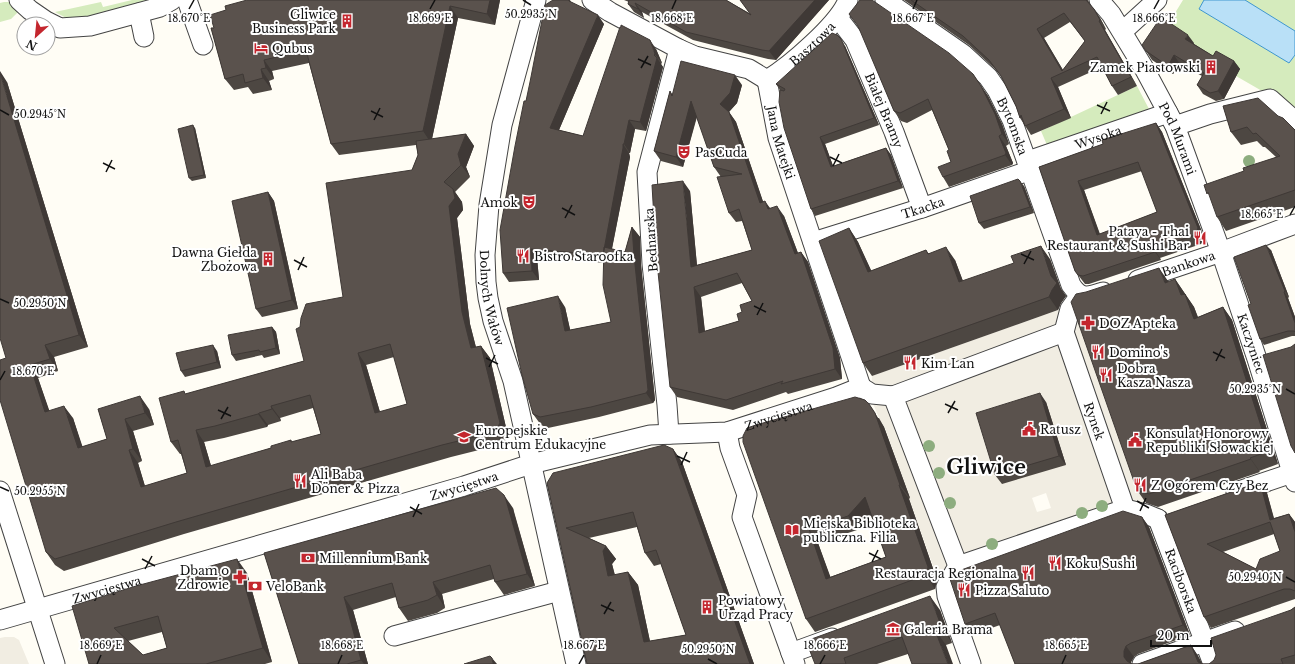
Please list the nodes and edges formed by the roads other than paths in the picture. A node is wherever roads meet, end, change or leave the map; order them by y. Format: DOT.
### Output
graph roads {
  1 [pos="20,0"];
  2 [pos="172,0"];
  3 [pos="187,0"];
  4 [pos="536,0"];
  5 [pos="592,0"];
  6 [pos="848,0"];
  7 [pos="885,0"];
  8 [pos="1099,0"];
  9 [pos="1157,0"];
  10 [pos="139,13"];
  11 [pos="838,18"];
  12 [pos="1122,31"];
  13 [pos="144,37"];
  14 [pos="203,45"];
  15 [pos="678,49"];
  16 [pos="767,80"];
  17 [pos="1171,120"];
  18 [pos="1295,121"];
  19 [pos="1029,166"];
  20 [pos="922,208"];
  21 [pos="1293,229"];
  22 [pos="813,242"];
  23 [pos="1221,252"];
  24 [pos="1075,302"];
  25 [pos="1064,332"];
  26 [pos="866,390"];
  27 [pos="893,396"];
  28 [pos="727,432"];
  29 [pos="669,434"];
  30 [pos="532,464"];
  31 [pos="1294,475"];
  32 [pos="0,491"];
  33 [pos="1218,498"];
  34 [pos="1125,510"];
  35 [pos="958,566"];
  36 [pos="559,591"];
  37 [pos="38,609"];
  38 [pos="0,620"];
  39 [pos="1250,626"];
  40 [pos="850,631"];
  41 [pos="394,636"];
  42 [pos="1206,641"];
  43 [pos="793,659"];
  44 [pos="55,664"];
  45 [pos="576,664"];
  46 [pos="971,664"];
  47 [pos="1142,664"];
  48 [pos="1213,664"];
  1 -- 10 [label="street"];
  2 -- 10 [label="street"];
  3 -- 14 [label="street"];
  4 -- 30 [label="street, Dolnych Wałów"];
  5 -- 15 [label="street"];
  6 -- 11 [label="street, Basztowa"];
  7 -- 19 [label="street, Bytomska"];
  8 -- 12 [label="street, Pod Murami"];
  9 -- 12 [label="street"];
  10 -- 13 [label="street"];
  11 -- 16 [label="street, Basztowa"];
  11 -- 20 [label="street, Białej Bramy"];
  12 -- 17 [label="street, Pod Murami"];
  15 -- 16 [label="street"];
  15 -- 29 [label="street, Bednarska"];
  16 -- 22 [label="street, Jana Matejki"];
  17 -- 18 [label="street, Wysoka"];
  17 -- 19 [label="street, Wysoka"];
  17 -- 23 [label="street, Pod Murami"];
  19 -- 20 [label="street, Tkacka"];
  19 -- 24 [label="street, Bytomska"];
  20 -- 22 [label="street, Tkacka"];
  21 -- 23 [label="street, Bankowa"];
  22 -- 26 [label="street, Jana Matejki"];
  23 -- 24 [label="street, Bankowa"];
  23 -- 31 [label="street, Kaczyniec"];
  24 -- 25 [label="street"];
  25 -- 27 [label="street"];
  25 -- 34 [label="street, Rynek"];
  26 -- 27 [label="street"];
  26 -- 28 [label="street, Zwycięstwa"];
  27 -- 35 [label="street"];
  28 -- 29 [label="street, Zwycięstwa"];
  28 -- 43 [label="street"];
  29 -- 30 [label="street, Zwycięstwa"];
  30 -- 36 [label="street, Dolnych Wałów"];
  30 -- 37 [label="street, Zwycięstwa"];
  31 -- 33 [label="street"];
  32 -- 37 [label="street"];
  34 -- 35 [label="street"];
  34 -- 42 [label="street, Raciborska"];
  35 -- 46 [label="street"];
  36 -- 41 [label="street"];
  36 -- 45 [label="street, Dolnych Wałów"];
  37 -- 38 [label="street, Zwycięstwa"];
  37 -- 44 [label="street"];
  39 -- 42 [label="street"];
  40 -- 43 [label="street"];
  42 -- 47 [label="street"];
  42 -- 48 [label="street, Raciborska"];
}
